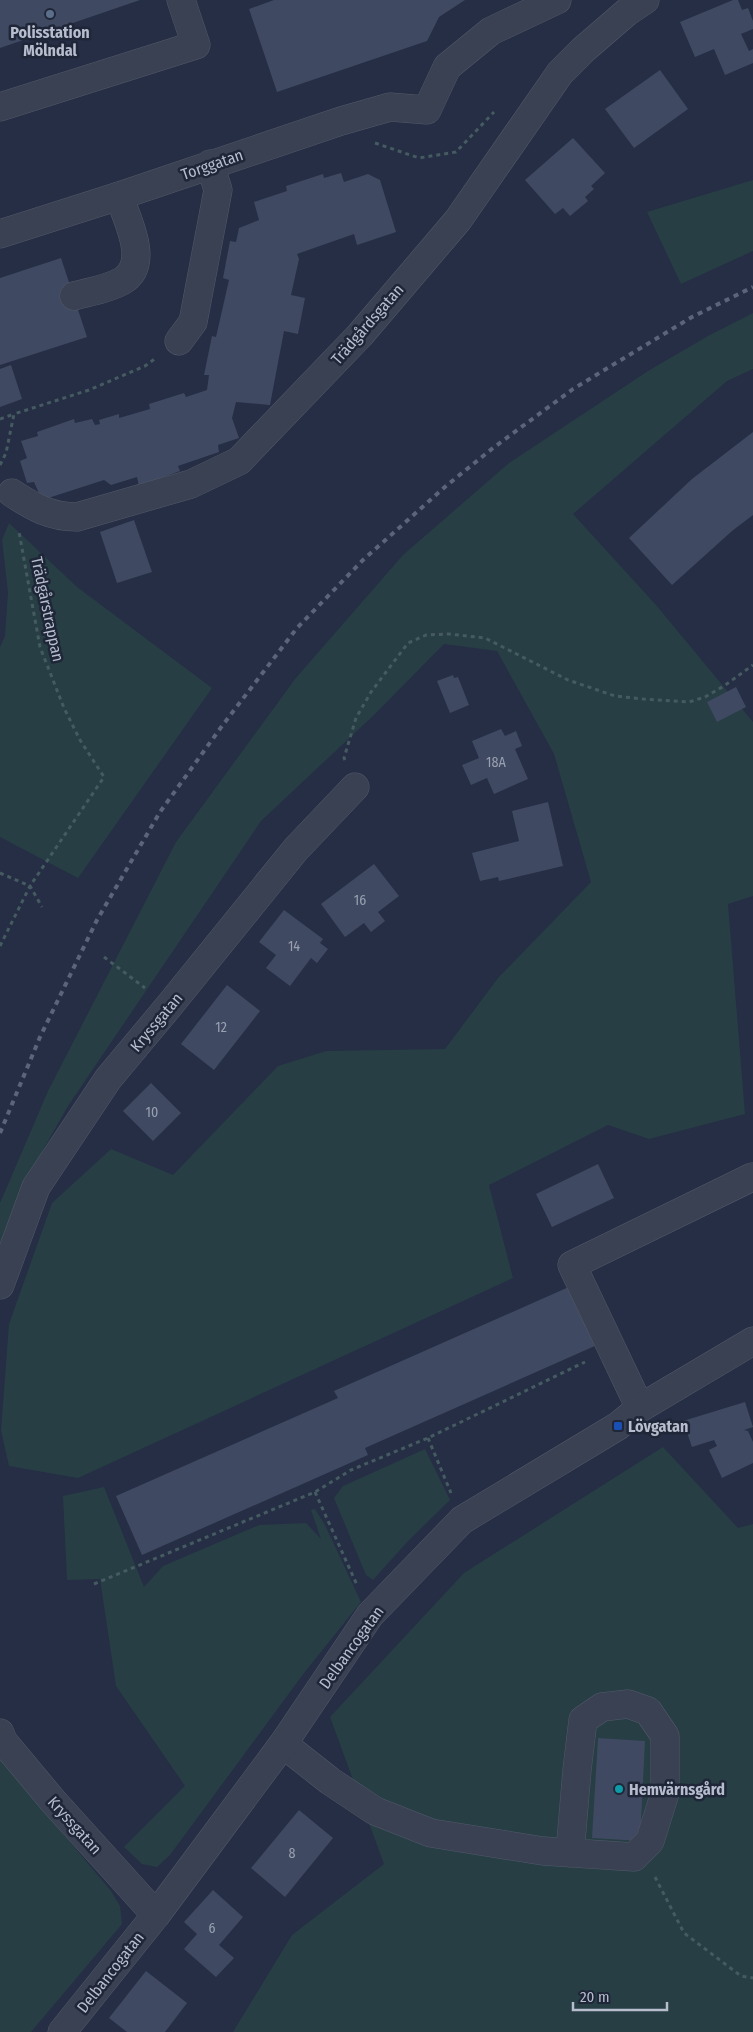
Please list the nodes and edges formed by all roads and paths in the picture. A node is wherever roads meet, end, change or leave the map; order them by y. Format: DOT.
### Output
graph roads {
  1 [pos="181,0"];
  2 [pos="557,0"];
  3 [pos="646,0"];
  4 [pos="0,107"];
  5 [pos="210,164"];
  6 [pos="119,196"];
  7 [pos="0,234"];
  8 [pos="74,296"];
  9 [pos="179,341"];
  10 [pos="14,414"];
  11 [pos="0,418"];
  12 [pos="0,466"];
  13 [pos="12,493"];
  14 [pos="753,665"];
  15 [pos="355,787"];
  16 [pos="0,873"];
  17 [pos="30,886"];
  18 [pos="42,907"];
  19 [pos="0,946"];
  20 [pos="104,956"];
  21 [pos="170,1006"];
  22 [pos="752,1177"];
  23 [pos="0,1285"];
  24 [pos="753,1341"];
  25 [pos="613,1348"];
  26 [pos="640,1408"];
  27 [pos="428,1438"];
  28 [pos="315,1492"];
  29 [pos="462,1520"];
  30 [pos="94,1584"];
  31 [pos="370,1615"];
  32 [pos="0,1732"];
  33 [pos="283,1744"];
  34 [pos="642,1849"];
  35 [pos="570,1853"];
  36 [pos="156,1915"];
  37 [pos="753,1978"];
  38 [pos="62,2032"];
  1 -- 4 [label="street"];
  2 -- 5 [label="street, Torggatan"];
  3 -- 13 [label="street, Trädgårdsgatan"];
  5 -- 6 [label="street, Torggatan"];
  5 -- 9 [label="street"];
  6 -- 7 [label="street, Torggatan"];
  6 -- 8 [label="street"];
  9 -- 10 [label="path"];
  10 -- 11 [label="path"];
  10 -- 12 [label="path"];
  13 -- 17 [label="path, Trädgårstrappan"];
  14 -- 15 [label="path"];
  15 -- 21 [label="street, Kryssgatan"];
  16 -- 17 [label="path"];
  17 -- 18 [label="path"];
  17 -- 19 [label="path"];
  20 -- 21 [label="path"];
  21 -- 23 [label="street, Kryssgatan"];
  22 -- 25 [label="street"];
  24 -- 26 [label="street, Delbancogatan"];
  25 -- 26 [label="street"];
  25 -- 27 [label="path"];
  26 -- 29 [label="street, Delbancogatan"];
  27 -- 28 [label="path"];
  27 -- 29 [label="path"];
  28 -- 30 [label="path"];
  28 -- 31 [label="path"];
  29 -- 31 [label="street, Delbancogatan"];
  31 -- 33 [label="street, Delbancogatan"];
  32 -- 36 [label="street, Kryssgatan"];
  33 -- 35 [label="street"];
  33 -- 36 [label="street, Delbancogatan"];
  34 -- 35 [label="street"];
  34 -- 35 [label="street"];
  34 -- 37 [label="path"];
  36 -- 38 [label="street, Delbancogatan"];
}
